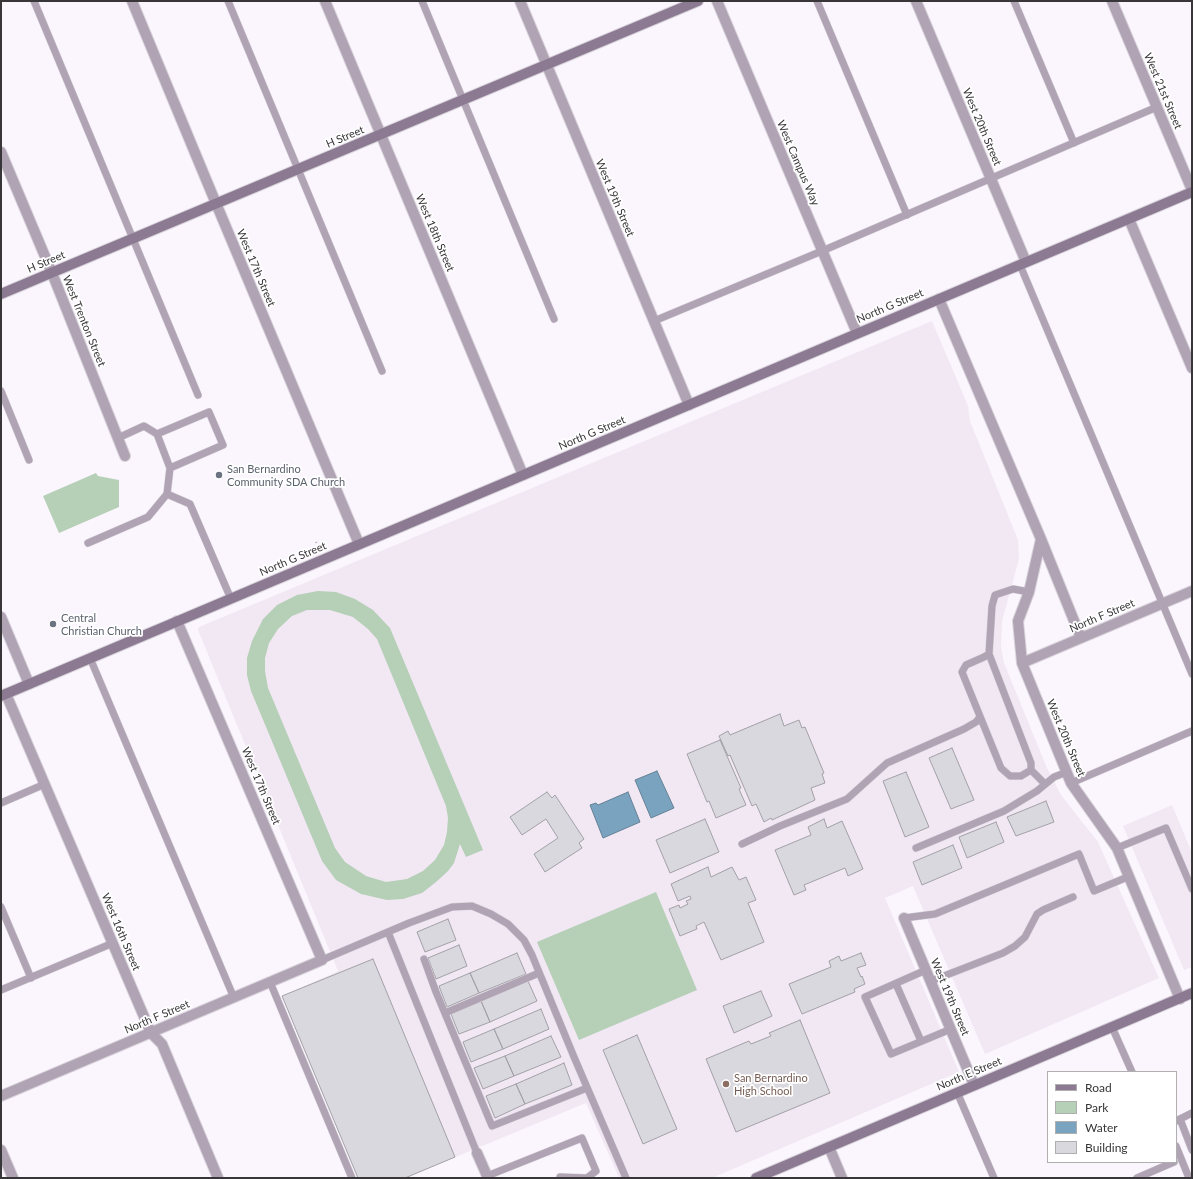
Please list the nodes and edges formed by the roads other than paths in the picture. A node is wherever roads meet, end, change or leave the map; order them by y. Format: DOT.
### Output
graph roads {
  1 [pos="34,1"];
  2 [pos="132,1"];
  3 [pos="228,1"];
  4 [pos="325,1"];
  5 [pos="422,1"];
  6 [pos="520,1"];
  7 [pos="698,1"];
  8 [pos="717,1"];
  9 [pos="817,1"];
  10 [pos="916,1"];
  11 [pos="1014,1"];
  12 [pos="1112,1"];
  13 [pos="547,65"];
  14 [pos="463,100"];
  15 [pos="1156,107"];
  16 [pos="381,134"];
  17 [pos="1074,143"];
  18 [pos="1,152"];
  19 [pos="298,169"];
  20 [pos="990,179"];
  21 [pos="1192,191"];
  22 [pos="216,204"];
  23 [pos="907,215"];
  24 [pos="1129,219"];
  25 [pos="133,239"];
  26 [pos="822,251"];
  27 [pos="1023,263"];
  28 [pos="52,273"];
  29 [pos="1,294"];
  30 [pos="939,299"];
  31 [pos="554,319"];
  32 [pos="654,321"];
  33 [pos="857,333"];
  34 [pos="1192,368"];
  35 [pos="382,371"];
  36 [pos="1,391"];
  37 [pos="198,395"];
  38 [pos="689,405"];
  39 [pos="157,434"];
  40 [pos="118,438"];
  41 [pos="125,456"];
  42 [pos="29,460"];
  43 [pos="170,468"];
  44 [pos="523,475"];
  45 [pos="167,494"];
  46 [pos="1041,539"];
  47 [pos="88,543"];
  48 [pos="359,544"];
  49 [pos="1192,591"];
  50 [pos="1030,592"];
  51 [pos="230,599"];
  52 [pos="1163,603"];
  53 [pos="1,617"];
  54 [pos="177,621"];
  55 [pos="1081,638"];
  56 [pos="989,654"];
  57 [pos="90,658"];
  58 [pos="1022,663"];
  59 [pos="1192,674"];
  60 [pos="29,684"];
  61 [pos="3,695"];
  62 [pos="980,717"];
  63 [pos="1192,731"];
  64 [pos="1030,770"];
  65 [pos="1067,772"];
  66 [pos="1071,783"];
  67 [pos="45,784"];
  68 [pos="1045,784"];
  69 [pos="1,803"];
  70 [pos="742,844"];
  71 [pos="916,848"];
  72 [pos="1117,848"];
  73 [pos="1130,876"];
  74 [pos="1192,889"];
  75 [pos="1073,897"];
  76 [pos="1,907"];
  77 [pos="904,918"];
  78 [pos="388,932"];
  79 [pos="113,943"];
  80 [pos="424,959"];
  81 [pos="322,960"];
  82 [pos="926,970"];
  83 [pos="539,973"];
  84 [pos="31,978"];
  85 [pos="931,981"];
  86 [pos="270,982"];
  87 [pos="896,984"];
  88 [pos="1,990"];
  89 [pos="1192,994"];
  90 [pos="234,998"];
  91 [pos="1180,999"];
  92 [pos="445,1013"];
  93 [pos="1112,1027"];
  94 [pos="951,1029"];
  95 [pos="151,1033"];
  96 [pos="921,1041"];
  97 [pos="1132,1071"];
  98 [pos="974,1085"];
  99 [pos="587,1088"];
  100 [pos="957,1092"];
  101 [pos="1,1096"];
  102 [pos="1192,1113"];
  103 [pos="1178,1120"];
  104 [pos="828,1147"];
  105 [pos="1,1150"];
  106 [pos="1192,1150"];
  107 [pos="477,1153"];
  108 [pos="1177,1161"];
  109 [pos="1172,1163"];
  110 [pos="488,1177"];
  111 [pos="13,1178"];
  112 [pos="218,1178"];
  113 [pos="352,1178"];
  114 [pos="559,1178"];
  115 [pos="587,1178"];
  116 [pos="626,1178"];
  117 [pos="756,1178"];
  118 [pos="842,1178"];
  119 [pos="994,1178"];
  120 [pos="1137,1178"];
  121 [pos="1190,1178"];
  1 -- 25 [label="lane"];
  2 -- 22 [label="street, West 17th Street"];
  3 -- 19 [label="lane"];
  4 -- 16 [label="street, West 18th Street"];
  5 -- 14 [label="lane"];
  6 -- 13 [label="street, West 19th Street"];
  7 -- 13 [label="street, H Street"];
  8 -- 26 [label="street, West Campus Way"];
  9 -- 23 [label="lane"];
  10 -- 20 [label="street, West 20th Street"];
  11 -- 17 [label="lane"];
  12 -- 15 [label="street, West 21st Street"];
  13 -- 14 [label="street, H Street"];
  13 -- 32 [label="street, West 19th Street"];
  14 -- 16 [label="street, H Street"];
  14 -- 31 [label="lane"];
  15 -- 17 [label="lane"];
  15 -- 21 [label="street, West 21st Street"];
  16 -- 19 [label="street, H Street"];
  16 -- 44 [label="street, West 18th Street"];
  17 -- 20 [label="lane"];
  18 -- 28 [label="street, West Trenton Street"];
  19 -- 22 [label="street, H Street"];
  19 -- 35 [label="lane"];
  20 -- 23 [label="lane"];
  20 -- 27 [label="street, West 20th Street"];
  21 -- 24 [label="street, North G Street"];
  22 -- 25 [label="street, H Street"];
  22 -- 48 [label="street, West 17th Street"];
  23 -- 26 [label="lane"];
  24 -- 27 [label="street, North G Street"];
  24 -- 34 [label="street"];
  25 -- 28 [label="street, H Street"];
  25 -- 37 [label="lane"];
  26 -- 32 [label="lane"];
  26 -- 33 [label="street, West Campus Way"];
  27 -- 30 [label="street, North G Street"];
  27 -- 52 [label="lane"];
  28 -- 29 [label="street, H Street"];
  28 -- 40 [label="street, West Trenton Street"];
  30 -- 33 [label="street, North G Street"];
  30 -- 46 [label="street"];
  32 -- 38 [label="street, West 19th Street"];
  33 -- 38 [label="street, North G Street"];
  36 -- 42 [label="lane"];
  38 -- 44 [label="street, North G Street"];
  39 -- 40 [label="lane"];
  39 -- 43 [label="lane"];
  39 -- 43 [label="lane"];
  40 -- 41 [label="street, West Trenton Street"];
  43 -- 45 [label="lane"];
  44 -- 48 [label="street, North G Street"];
  45 -- 47 [label="lane"];
  45 -- 51 [label="lane"];
  46 -- 50 [label="street, West 20th Street"];
  46 -- 55 [label="street"];
  48 -- 51 [label="street, North G Street"];
  49 -- 52 [label="street, North F Street"];
  50 -- 56 [label="lane"];
  50 -- 58 [label="street, West 20th Street"];
  51 -- 54 [label="street, North G Street"];
  52 -- 55 [label="street, North F Street"];
  52 -- 59 [label="lane"];
  53 -- 60 [label="street"];
  54 -- 57 [label="street, North G Street"];
  54 -- 81 [label="street, West 17th Street"];
  55 -- 58 [label="street, North F Street"];
  56 -- 62 [label="lane"];
  56 -- 64 [label="lane"];
  57 -- 60 [label="street, North G Street"];
  57 -- 90 [label="lane"];
  58 -- 65 [label="street, West 20th Street"];
  60 -- 61 [label="street, North G Street"];
  61 -- 67 [label="street, West 16th Street"];
  62 -- 64 [label="lane"];
  62 -- 70 [label="lane"];
  63 -- 66 [label="lane"];
  64 -- 68 [label="lane"];
  65 -- 66 [label="street, West 20th Street"];
  65 -- 68 [label="lane"];
  66 -- 72 [label="street, West 20th Street"];
  67 -- 69 [label="lane"];
  67 -- 79 [label="street, West 16th Street"];
  68 -- 71 [label="lane"];
  72 -- 73 [label="street, West 20th Street"];
  72 -- 74 [label="lane"];
  73 -- 77 [label="lane"];
  73 -- 91 [label="street, West 20th Street"];
  75 -- 85 [label="lane"];
  76 -- 84 [label="lane"];
  77 -- 82 [label="street, West 19th Street"];
  78 -- 81 [label="lane"];
  78 -- 83 [label="lane"];
  78 -- 107 [label="lane"];
  79 -- 84 [label="lane"];
  79 -- 95 [label="street, West 16th Street"];
  80 -- 92 [label="lane"];
  81 -- 86 [label="street, North F Street"];
  82 -- 85 [label="street, West 19th Street"];
  82 -- 87 [label="lane"];
  83 -- 92 [label="lane"];
  83 -- 99 [label="lane"];
  84 -- 88 [label="lane"];
  85 -- 94 [label="street, West 19th Street"];
  86 -- 90 [label="street, North F Street"];
  86 -- 113 [label="lane"];
  87 -- 96 [label="lane"];
  87 -- 96 [label="lane"];
  89 -- 91 [label="street, North E Street"];
  90 -- 95 [label="street, North F Street"];
  91 -- 93 [label="street, North E Street"];
  92 -- 99 [label="lane"];
  93 -- 97 [label="lane"];
  93 -- 98 [label="street, North E Street"];
  94 -- 96 [label="lane"];
  94 -- 98 [label="street, West 19th Street"];
  95 -- 101 [label="street, North F Street"];
  95 -- 112 [label="street, West 16th Street"];
  98 -- 100 [label="street, North E Street"];
  99 -- 116 [label="lane"];
  100 -- 104 [label="street, North E Street"];
  100 -- 119 [label="lane"];
  102 -- 103 [label="lane"];
  103 -- 106 [label="lane"];
  104 -- 117 [label="street, North E Street"];
  104 -- 118 [label="street"];
  105 -- 111 [label="street"];
  107 -- 110 [label="street"];
  108 -- 121 [label="lane"];
  109 -- 120 [label="lane"];
  110 -- 115 [label="lane"];
  114 -- 115 [label="lane"];
}
